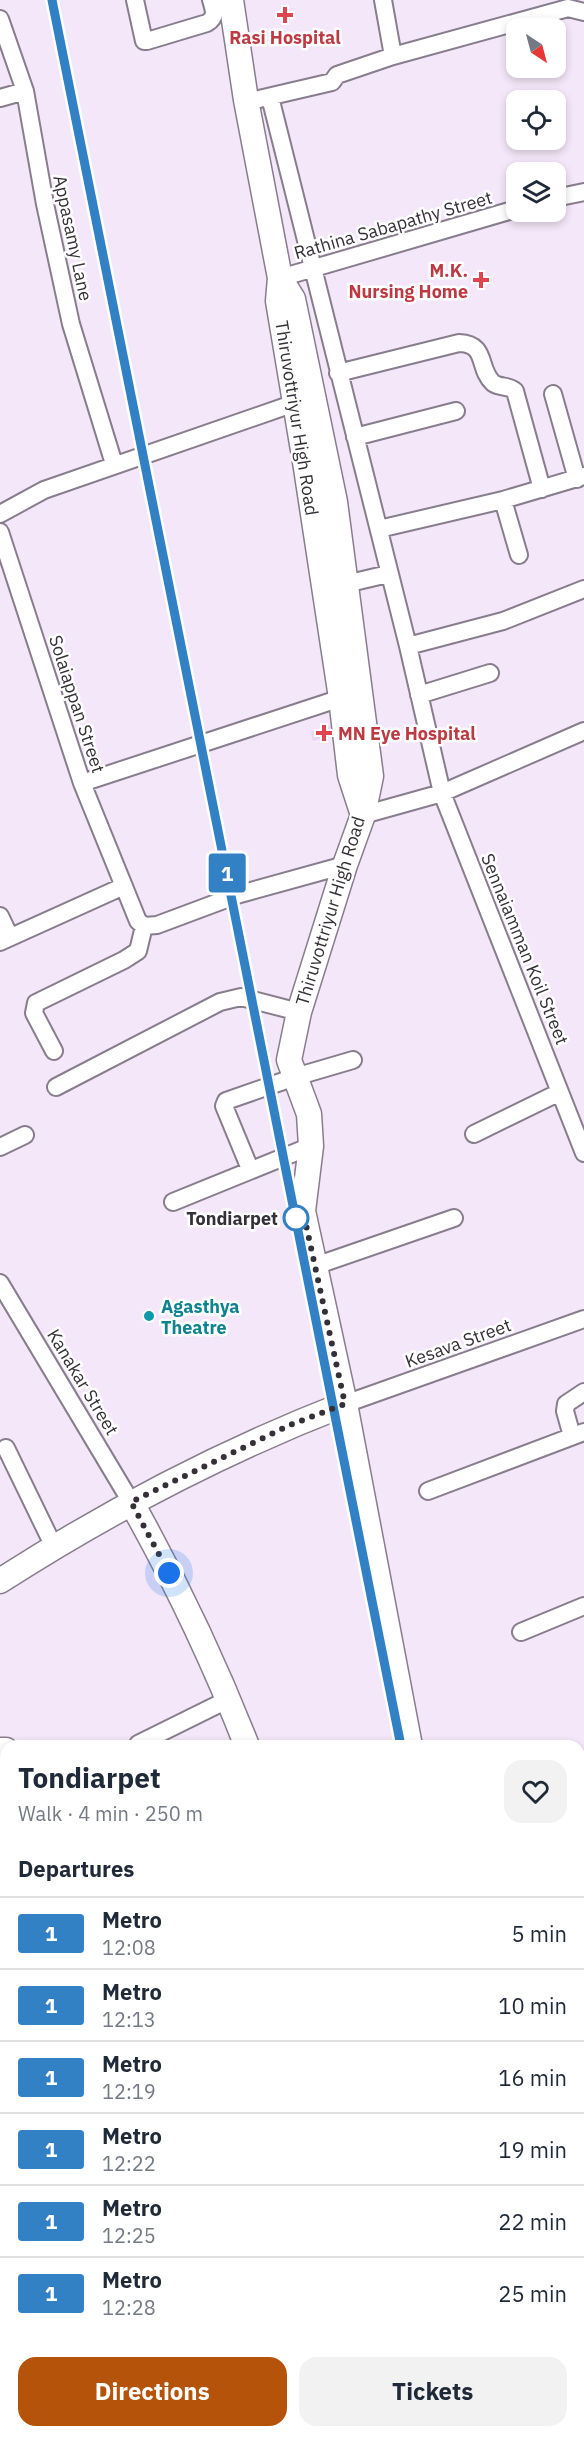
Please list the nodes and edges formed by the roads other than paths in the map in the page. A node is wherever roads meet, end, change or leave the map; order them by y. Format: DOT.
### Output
graph roads {
  1 [pos="135,0"];
  2 [pos="211,0"];
  3 [pos="383,0"];
  4 [pos="573,7"];
  5 [pos="226,12"];
  6 [pos="0,19"];
  7 [pos="393,56"];
  8 [pos="25,91"];
  9 [pos="270,97"];
  10 [pos="0,98"];
  11 [pos="246,100"];
  12 [pos="584,192"];
  13 [pos="566,196"];
  14 [pos="506,212"];
  15 [pos="312,268"];
  16 [pos="280,278"];
  17 [pos="338,373"];
  18 [pos="553,394"];
  19 [pos="295,402"];
  20 [pos="456,411"];
  21 [pos="355,437"];
  22 [pos="114,464"];
  23 [pos="580,477"];
  24 [pos="542,489"];
  25 [pos="503,500"];
  26 [pos="0,514"];
  27 [pos="379,529"];
  28 [pos="0,532"];
  29 [pos="519,555"];
  30 [pos="388,574"];
  31 [pos="335,587"];
  32 [pos="584,589"];
  33 [pos="408,646"];
  34 [pos="490,673"];
  35 [pos="419,695"];
  36 [pos="341,698"];
  37 [pos="584,731"];
  38 [pos="82,783"];
  39 [pos="442,793"];
  40 [pos="363,815"];
  41 [pos="345,865"];
  42 [pos="124,886"];
  43 [pos="0,916"];
  44 [pos="144,926"];
  45 [pos="5,940"];
  46 [pos="299,1012"];
  47 [pos="54,1051"];
  48 [pos="353,1060"];
  49 [pos="295,1077"];
  50 [pos="56,1087"];
  51 [pos="560,1092"];
  52 [pos="474,1134"];
  53 [pos="25,1135"];
  54 [pos="311,1146"];
  55 [pos="0,1147"];
  56 [pos="584,1153"];
  57 [pos="250,1169"];
  58 [pos="173,1202"];
  59 [pos="454,1218"];
  60 [pos="315,1266"];
  61 [pos="0,1283"];
  62 [pos="584,1319"];
  63 [pos="584,1392"];
  64 [pos="345,1404"];
  65 [pos="578,1434"];
  66 [pos="6,1448"];
  67 [pos="428,1491"];
  68 [pos="131,1502"];
  69 [pos="55,1549"];
  70 [pos="0,1581"];
  71 [pos="584,1605"];
  72 [pos="521,1632"];
  73 [pos="229,1700"];
  74 [pos="146,1740"];
  75 [pos="245,1740"];
  76 [pos="409,1740"];
  1 -- 5 [label="street"];
  2 -- 5 [label="street"];
  3 -- 7 [label="street"];
  4 -- 7 [label="street"];
  5 -- 11 [label="main road, Thiruvottriyur High Road"];
  6 -- 8 [label="street, Appasamy Lane"];
  7 -- 9 [label="street"];
  8 -- 10 [label="street"];
  8 -- 22 [label="street, Appasamy Lane"];
  9 -- 11 [label="street"];
  9 -- 15 [label="street, Sennaiamman Koil Street"];
  11 -- 16 [label="main road, Thiruvottriyur High Road"];
  12 -- 13 [label="street"];
  14 -- 15 [label="street, Rathina Sabapathy Street"];
  15 -- 16 [label="street, Rathina Sabapathy Street"];
  15 -- 17 [label="street, Sennaiamman Koil Street"];
  16 -- 19 [label="main road, Thiruvottriyur High Road"];
  16 -- 31 [label="main road"];
  17 -- 21 [label="street, Sennaiamman Koil Street"];
  17 -- 24 [label="street"];
  18 -- 23 [label="street"];
  19 -- 22 [label="street"];
  19 -- 31 [label="main road, Thiruvottriyur High Road"];
  20 -- 21 [label="street"];
  21 -- 27 [label="street, Sennaiamman Koil Street"];
  22 -- 26 [label="street"];
  23 -- 24 [label="street"];
  24 -- 25 [label="street"];
  25 -- 27 [label="street"];
  25 -- 29 [label="street"];
  27 -- 30 [label="street, Sennaiamman Koil Street"];
  28 -- 38 [label="street, Solaiappan Street"];
  30 -- 31 [label="street"];
  30 -- 33 [label="street, Sennaiamman Koil Street"];
  31 -- 36 [label="main road, Thiruvottriyur High Road"];
  31 -- 40 [label="main road"];
  32 -- 33 [label="street"];
  33 -- 35 [label="street, Sennaiamman Koil Street"];
  34 -- 35 [label="street"];
  35 -- 39 [label="street, Sennaiamman Koil Street"];
  36 -- 38 [label="street"];
  36 -- 40 [label="main road, Thiruvottriyur High Road"];
  37 -- 39 [label="street"];
  38 -- 42 [label="street, Solaiappan Street"];
  39 -- 40 [label="street"];
  39 -- 51 [label="street, Sennaiamman Koil Street"];
  40 -- 41 [label="main road, Thiruvottriyur High Road"];
  41 -- 44 [label="street"];
  41 -- 46 [label="main road, Thiruvottriyur High Road"];
  42 -- 44 [label="street, Solaiappan Street"];
  42 -- 45 [label="street"];
  43 -- 45 [label="street"];
  44 -- 47 [label="street"];
  46 -- 49 [label="main road, Thiruvottriyur High Road"];
  46 -- 50 [label="street"];
  48 -- 49 [label="street"];
  49 -- 54 [label="main road, Thiruvottriyur High Road"];
  49 -- 57 [label="street"];
  51 -- 52 [label="street"];
  51 -- 56 [label="street, Sennaiamman Koil Street"];
  53 -- 55 [label="street"];
  54 -- 57 [label="street"];
  54 -- 60 [label="main road, Thiruvottriyur High Road"];
  57 -- 58 [label="street"];
  59 -- 60 [label="street"];
  60 -- 64 [label="main road, Thiruvottriyur High Road"];
  61 -- 68 [label="street, Kanakar Street"];
  62 -- 64 [label="street, Kesava Street"];
  63 -- 65 [label="street"];
  64 -- 68 [label="main road"];
  64 -- 76 [label="main road, Thiruvottriyur High Road"];
  65 -- 67 [label="street"];
  66 -- 69 [label="street"];
  68 -- 69 [label="main road"];
  68 -- 73 [label="main road"];
  69 -- 70 [label="main road"];
  71 -- 72 [label="street"];
  73 -- 74 [label="street"];
  73 -- 75 [label="main road"];
}
